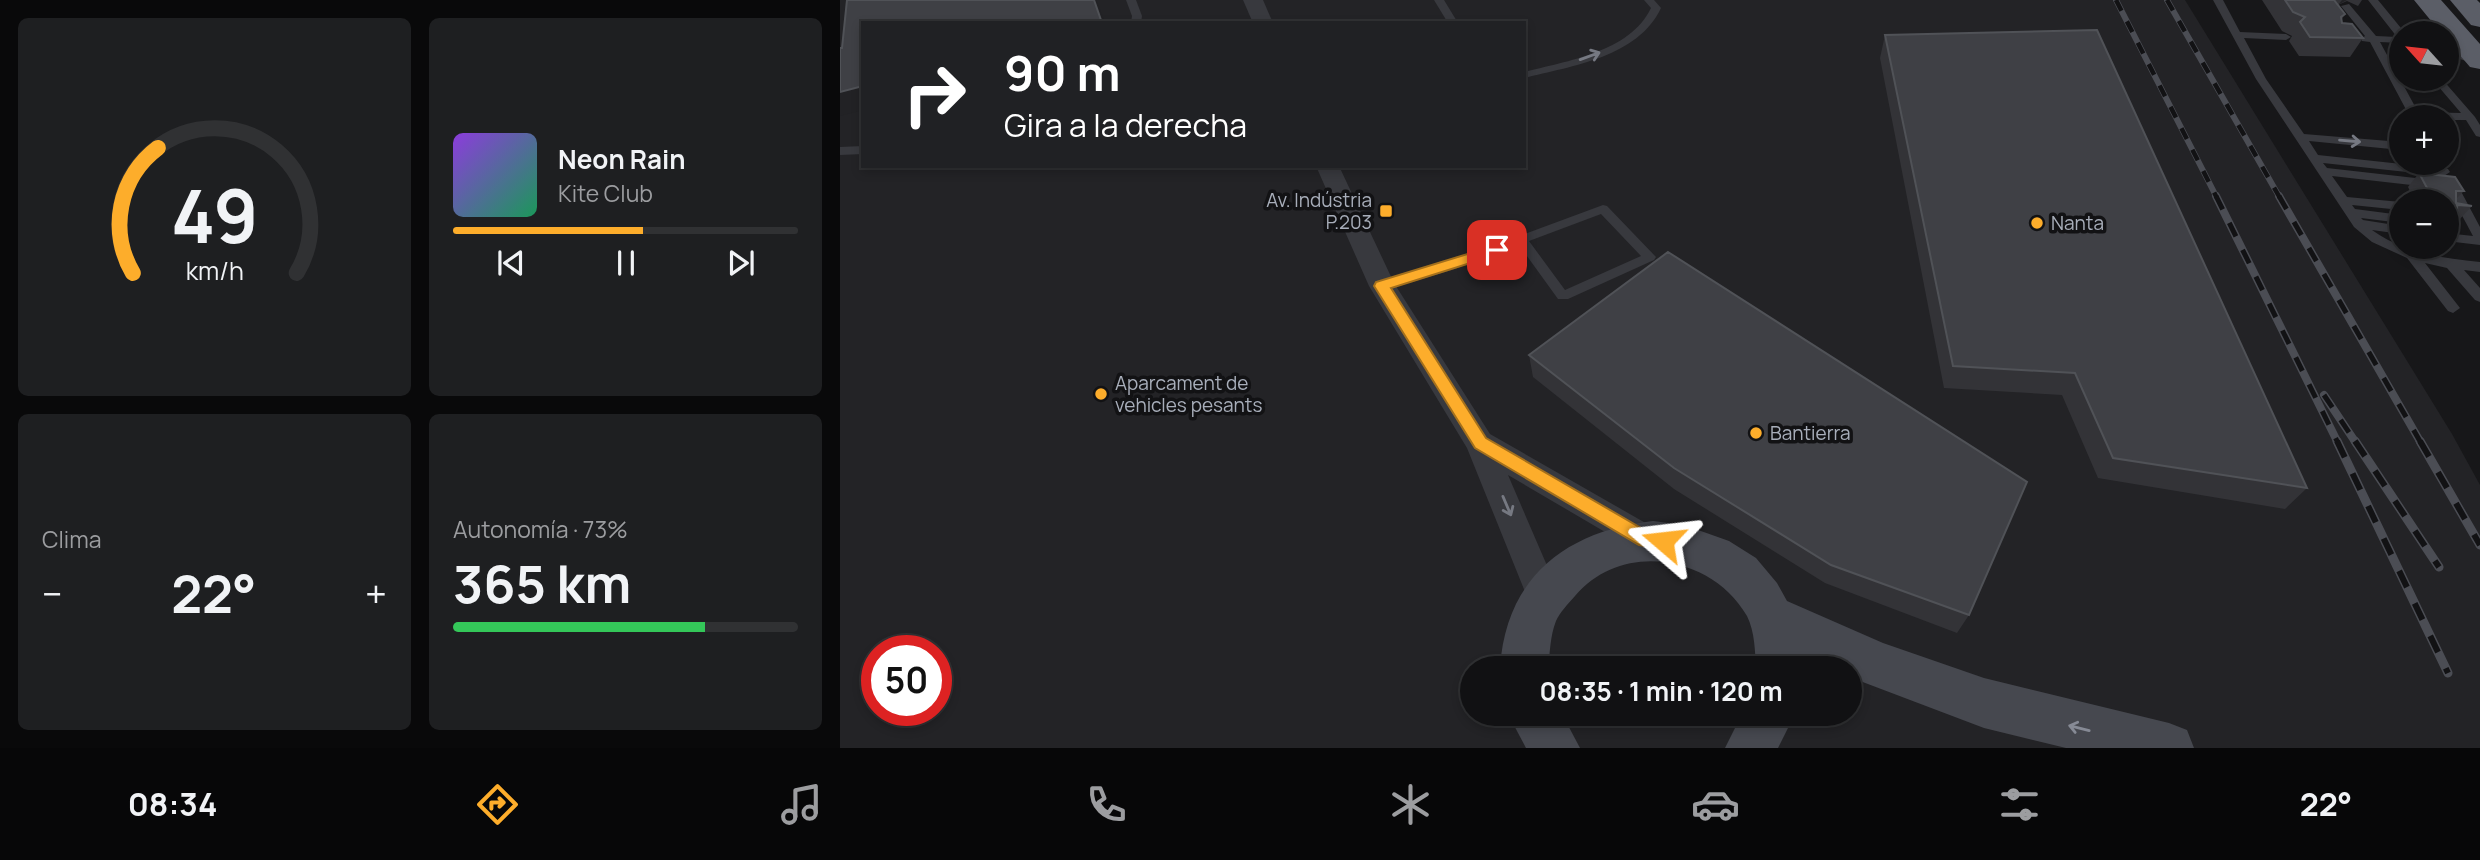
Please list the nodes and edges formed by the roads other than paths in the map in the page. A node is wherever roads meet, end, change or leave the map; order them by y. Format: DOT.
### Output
graph roads {
  1 [pos="1131,0"];
  2 [pos="1253,0"];
  3 [pos="1438,0"];
  4 [pos="1650,0"];
  5 [pos="2218,0"];
  6 [pos="2373,0"];
  7 [pos="2427,0"];
  8 [pos="2463,0"];
  9 [pos="2346,6"];
  10 [pos="2480,19"];
  11 [pos="1137,21"];
  12 [pos="1263,21"];
  13 [pos="1452,21"];
  14 [pos="2389,21"];
  15 [pos="2239,35"];
  16 [pos="2286,37"];
  17 [pos="2389,38"];
  18 [pos="2348,39"];
  19 [pos="2373,39"];
  20 [pos="2459,56"];
  21 [pos="2480,62"];
  22 [pos="1526,74"];
  23 [pos="2447,91"];
  24 [pos="2409,105"];
  25 [pos="2459,117"];
  26 [pos="2470,117"];
  27 [pos="2480,134"];
  28 [pos="2300,137"];
  29 [pos="2389,145"];
  30 [pos="861,150"];
  31 [pos="840,151"];
  32 [pos="2311,154"];
  33 [pos="2389,157"];
  34 [pos="2389,162"];
  35 [pos="1327,168"];
  36 [pos="2322,171"];
  37 [pos="2446,175"];
  38 [pos="2452,185"];
  39 [pos="2341,200"];
  40 [pos="2389,205"];
  41 [pos="2350,212"];
  42 [pos="2459,213"];
  43 [pos="2467,214"];
  44 [pos="2389,217"];
  45 [pos="2358,225"];
  46 [pos="2389,229"];
  47 [pos="2459,229"];
  48 [pos="2478,236"];
  49 [pos="2459,237"];
  50 [pos="1522,241"];
  51 [pos="2389,247"];
  52 [pos="2414,259"];
  53 [pos="2422,259"];
  54 [pos="2452,265"];
  55 [pos="2480,267"];
  56 [pos="1382,286"];
  57 [pos="2480,297"];
  58 [pos="2453,308"];
  59 [pos="1480,443"];
  60 [pos="1645,540"];
  61 [pos="1544,598"];
  62 [pos="1770,616"];
  63 [pos="1525,656"];
  64 [pos="1780,656"];
  65 [pos="1763,726"];
  66 [pos="1750,748"];
  67 [pos="2169,748"];
  1 -- 11 [label="lane"];
  2 -- 12 [label="street"];
  3 -- 13 [label="lane"];
  22 -- 4 [label="lane, one-way"];
  5 -- 15 [label="lane"];
  6 -- 14 [label="lane"];
  7 -- 21 [label="highway"];
  8 -- 10 [label="highway"];
  9 -- 19 [label="lane"];
  15 -- 16 [label="lane"];
  15 -- 28 [label="lane"];
  17 -- 19 [label="lane"];
  18 -- 19 [label="lane"];
  19 -- 24 [label="lane"];
  20 -- 21 [label="lane"];
  23 -- 26 [label="lane"];
  25 -- 26 [label="lane"];
  26 -- 27 [label="lane"];
  28 -- 29 [label="lane, one-way"];
  28 -- 32 [label="lane"];
  30 -- 31 [label="lane"];
  32 -- 33 [label="lane"];
  32 -- 34 [label="lane"];
  32 -- 36 [label="lane"];
  35 -- 56 [label="street"];
  36 -- 38 [label="lane"];
  36 -- 39 [label="lane"];
  37 -- 38 [label="lane"];
  38 -- 43 [label="lane"];
  39 -- 40 [label="lane"];
  39 -- 41 [label="lane"];
  41 -- 44 [label="lane"];
  41 -- 45 [label="lane"];
  42 -- 43 [label="lane"];
  43 -- 48 [label="lane"];
  45 -- 46 [label="lane"];
  45 -- 51 [label="lane"];
  47 -- 48 [label="lane"];
  48 -- 49 [label="lane"];
  50 -- 50 [label="lane"];
  50 -- 56 [label="lane"];
  52 -- 58 [label="lane"];
  53 -- 54 [label="lane"];
  54 -- 55 [label="lane"];
  54 -- 57 [label="lane"];
  56 -- 59 [label="street"];
  59 -- 60 [label="street"];
  59 -- 61 [label="street, one-way"];
  60 -- 61 [label="main road"];
  60 -- 62 [label="main road"];
  61 -- 63 [label="main road"];
  62 -- 64 [label="main road"];
  67 -- 62 [label="main road, one-way"];
  65 -- 66 [label="main road"];
}
